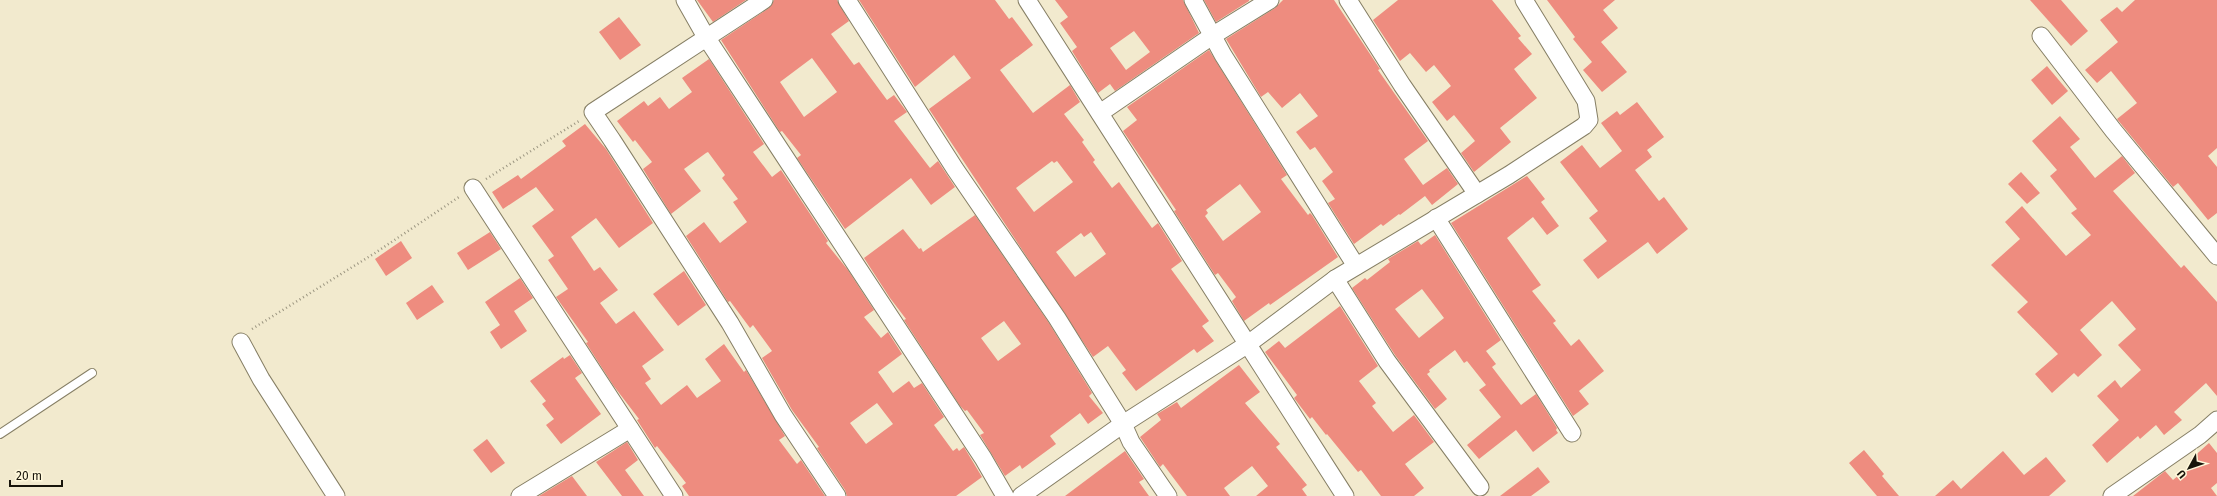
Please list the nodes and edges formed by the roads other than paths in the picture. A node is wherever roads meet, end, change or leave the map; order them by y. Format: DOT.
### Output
graph roads {
  1 [pos="685,0"];
  2 [pos="764,0"];
  3 [pos="847,0"];
  4 [pos="1027,0"];
  5 [pos="1193,0"];
  6 [pos="1270,0"];
  7 [pos="1348,0"];
  8 [pos="1524,0"];
  9 [pos="1212,36"];
  10 [pos="2042,36"];
  11 [pos="706,37"];
  12 [pos="1100,113"];
  13 [pos="473,188"];
  14 [pos="1477,194"];
  15 [pos="1436,218"];
  16 [pos="2217,256"];
  17 [pos="1356,266"];
  18 [pos="1335,279"];
  19 [pos="241,342"];
  20 [pos="1248,344"];
  21 [pos="92,373"];
  22 [pos="2217,420"];
  23 [pos="1123,424"];
  24 [pos="630,428"];
  25 [pos="1572,433"];
  26 [pos="0,434"];
  27 [pos="1480,487"];
  28 [pos="336,496"];
  29 [pos="520,496"];
  30 [pos="674,496"];
  31 [pos="837,496"];
  32 [pos="1005,496"];
  33 [pos="1021,496"];
  34 [pos="1168,496"];
  35 [pos="1345,496"];
  36 [pos="2112,496"];
  1 -- 11 [label="street"];
  2 -- 11 [label="street"];
  3 -- 23 [label="street"];
  4 -- 12 [label="street"];
  5 -- 9 [label="street"];
  6 -- 9 [label="street"];
  7 -- 14 [label="street"];
  8 -- 14 [label="street"];
  9 -- 12 [label="street"];
  9 -- 17 [label="street"];
  10 -- 16 [label="street"];
  11 -- 31 [label="street"];
  11 -- 32 [label="street"];
  12 -- 20 [label="street"];
  13 -- 24 [label="street"];
  14 -- 15 [label="street"];
  15 -- 17 [label="street"];
  15 -- 25 [label="street"];
  17 -- 18 [label="street"];
  18 -- 20 [label="street"];
  18 -- 27 [label="street"];
  19 -- 28 [label="street"];
  20 -- 23 [label="street"];
  20 -- 35 [label="street"];
  21 -- 26 [label="lane"];
  22 -- 36 [label="street"];
  23 -- 33 [label="street"];
  23 -- 34 [label="street"];
  24 -- 29 [label="street"];
  24 -- 30 [label="street"];
}
